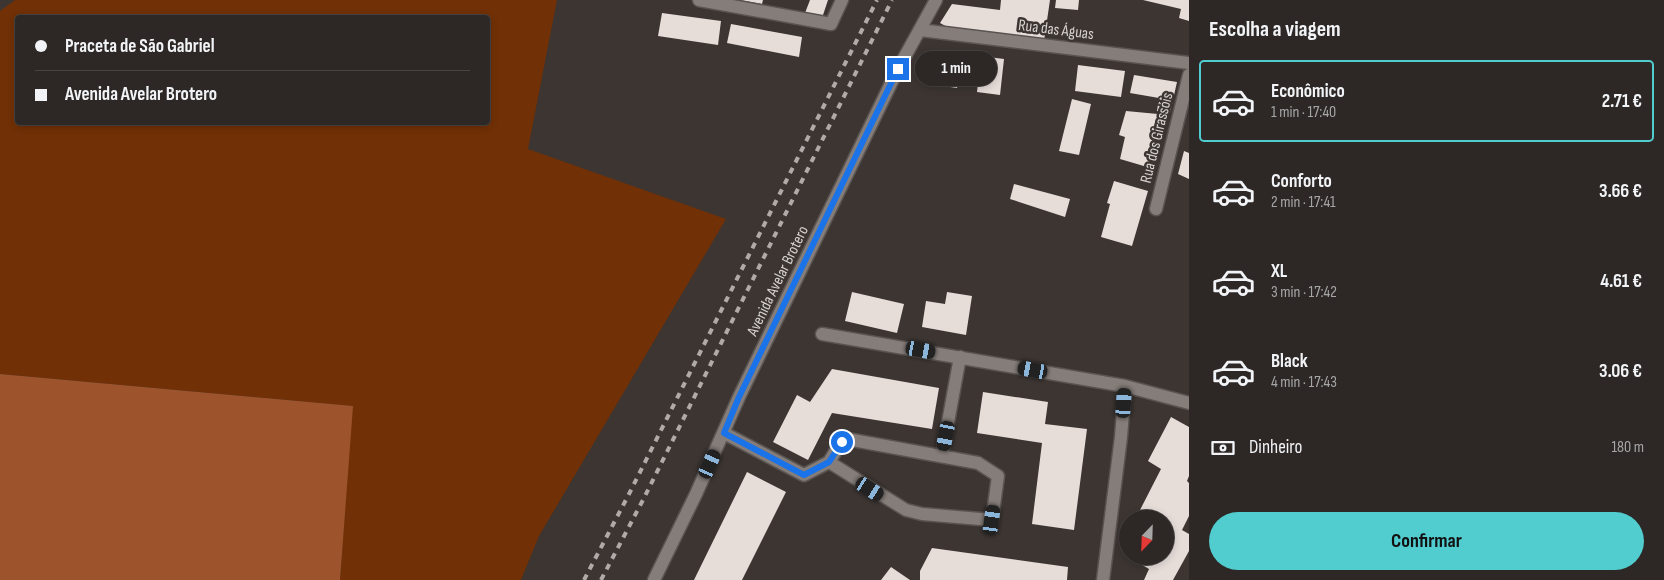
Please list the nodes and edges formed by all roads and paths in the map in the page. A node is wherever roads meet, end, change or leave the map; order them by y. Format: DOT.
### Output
graph roads {
  1 [pos="699,0"];
  2 [pos="842,0"];
  3 [pos="936,0"];
  4 [pos="920,30"];
  5 [pos="1189,63"];
  6 [pos="1189,75"];
  7 [pos="1156,208"];
  8 [pos="822,334"];
  9 [pos="960,357"];
  10 [pos="1125,386"];
  11 [pos="1189,402"];
  12 [pos="724,433"];
  13 [pos="942,455"];
  14 [pos="829,462"];
  15 [pos="654,580"];
  16 [pos="1103,580"];
  1 -- 2 [label="street"];
  3 -- 4 [label="street, Avenida Avelar Brotero"];
  4 -- 5 [label="street, Rua das Águas"];
  4 -- 12 [label="street, Avenida Avelar Brotero"];
  6 -- 7 [label="street, Rua dos Girassóis"];
  8 -- 9 [label="street"];
  9 -- 10 [label="street"];
  9 -- 13 [label="street"];
  10 -- 11 [label="street"];
  10 -- 16 [label="street"];
  12 -- 14 [label="street"];
  12 -- 15 [label="street, Avenida Avelar Brotero"];
  13 -- 14 [label="street"];
  13 -- 14 [label="street"];
}
